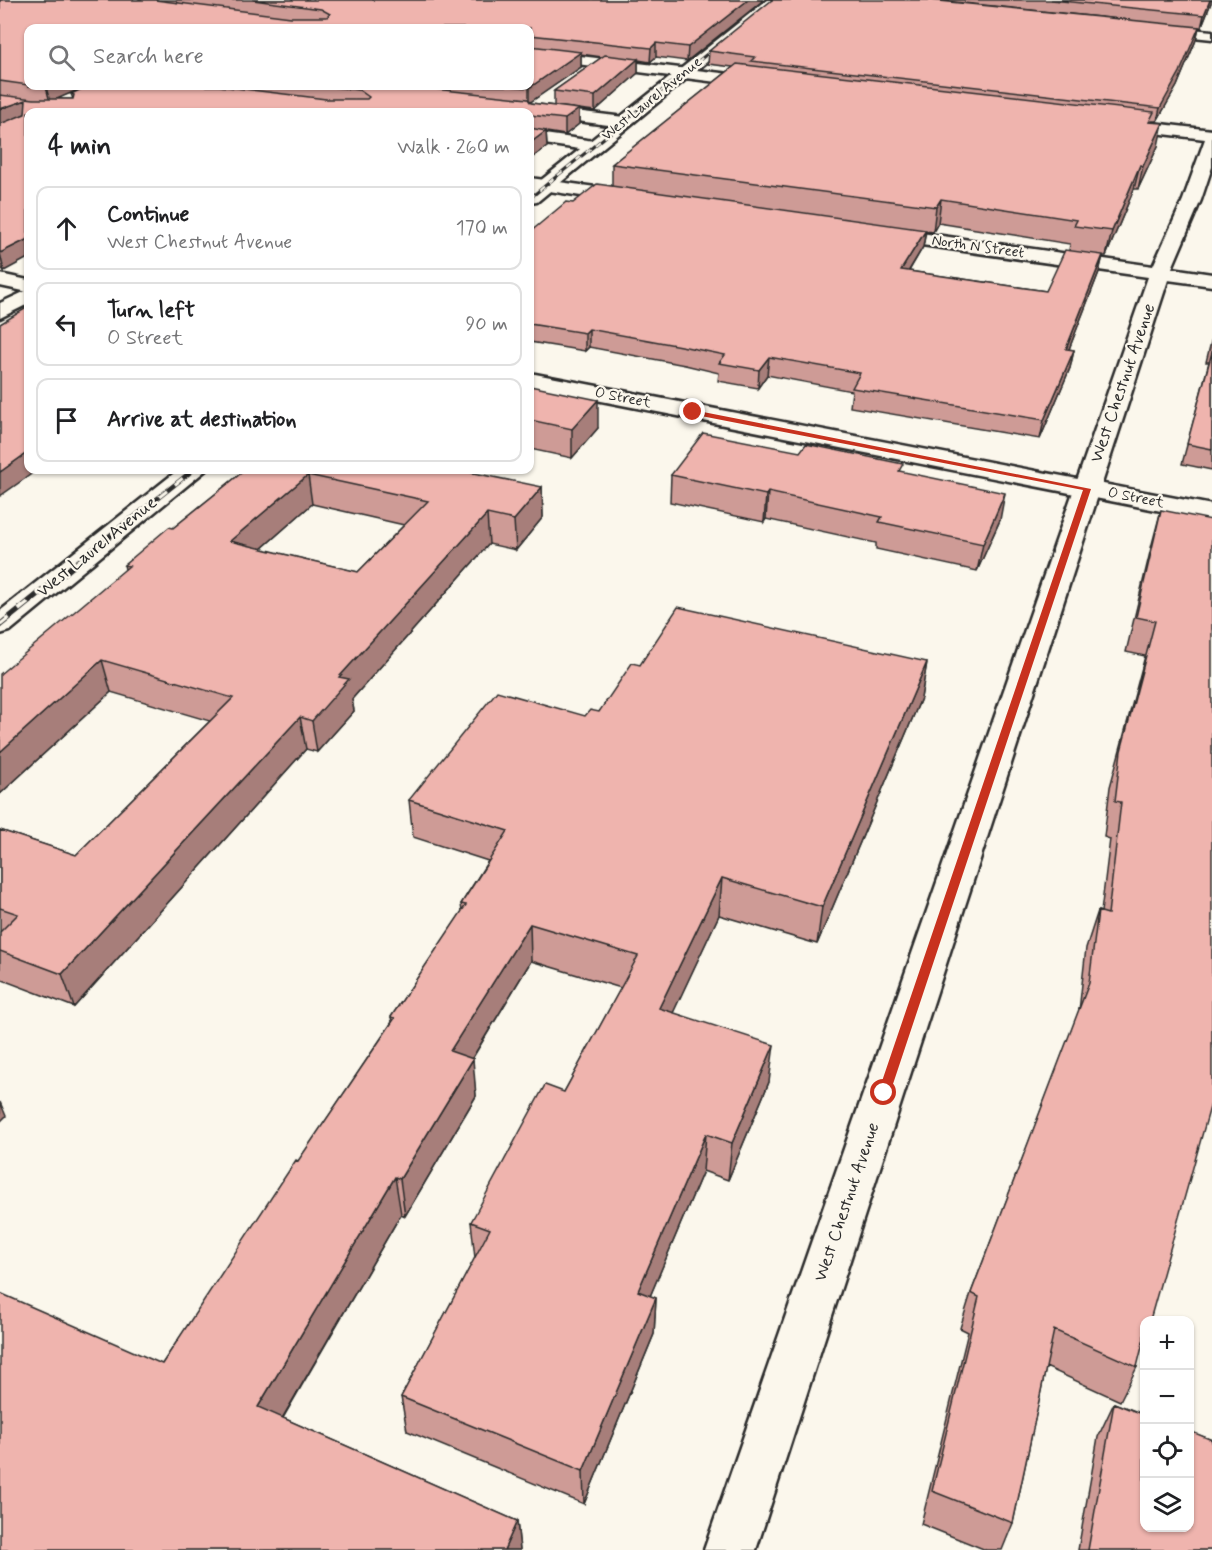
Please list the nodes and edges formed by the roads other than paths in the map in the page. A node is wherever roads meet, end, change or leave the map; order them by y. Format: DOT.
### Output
graph roads {
  1 [pos="775,0"];
  2 [pos="1142,28"];
  3 [pos="1212,35"];
  4 [pos="534,55"];
  5 [pos="600,63"];
  6 [pos="682,73"];
  7 [pos="581,77"];
  8 [pos="776,84"];
  9 [pos="551,97"];
  10 [pos="531,108"];
  11 [pos="534,111"];
  12 [pos="624,122"];
  13 [pos="1106,123"];
  14 [pos="1212,135"];
  15 [pos="534,138"];
  16 [pos="1212,141"];
  17 [pos="594,146"];
  18 [pos="537,184"];
  19 [pos="651,201"];
  20 [pos="864,231"];
  21 [pos="1160,272"];
  22 [pos="0,280"];
  23 [pos="1212,280"];
  24 [pos="24,285"];
  25 [pos="24,298"];
  26 [pos="0,312"];
  27 [pos="534,381"];
  28 [pos="188,474"];
  29 [pos="1087,489"];
  30 [pos="1212,513"];
  31 [pos="0,625"];
  32 [pos="730,1550"];
  1 -- 6 [label="street, West Laurel Avenue"];
  2 -- 3 [label="street"];
  4 -- 5 [label="street"];
  5 -- 6 [label="street"];
  5 -- 7 [label="street"];
  6 -- 8 [label="street"];
  6 -- 12 [label="street, West Laurel Avenue"];
  9 -- 10 [label="street"];
  11 -- 12 [label="street"];
  12 -- 17 [label="street, West Laurel Avenue"];
  13 -- 14 [label="street"];
  15 -- 17 [label="street"];
  16 -- 21 [label="street, West Chestnut Avenue"];
  17 -- 18 [label="street, West Laurel Avenue"];
  18 -- 19 [label="street"];
  20 -- 21 [label="street, North N Street"];
  21 -- 23 [label="street, North N Street"];
  21 -- 29 [label="street, West Chestnut Avenue"];
  22 -- 24 [label="street"];
  25 -- 26 [label="street"];
  27 -- 29 [label="street, O Street"];
  28 -- 31 [label="street, West Laurel Avenue"];
  29 -- 30 [label="street, O Street"];
  29 -- 32 [label="street, West Chestnut Avenue"];
}
